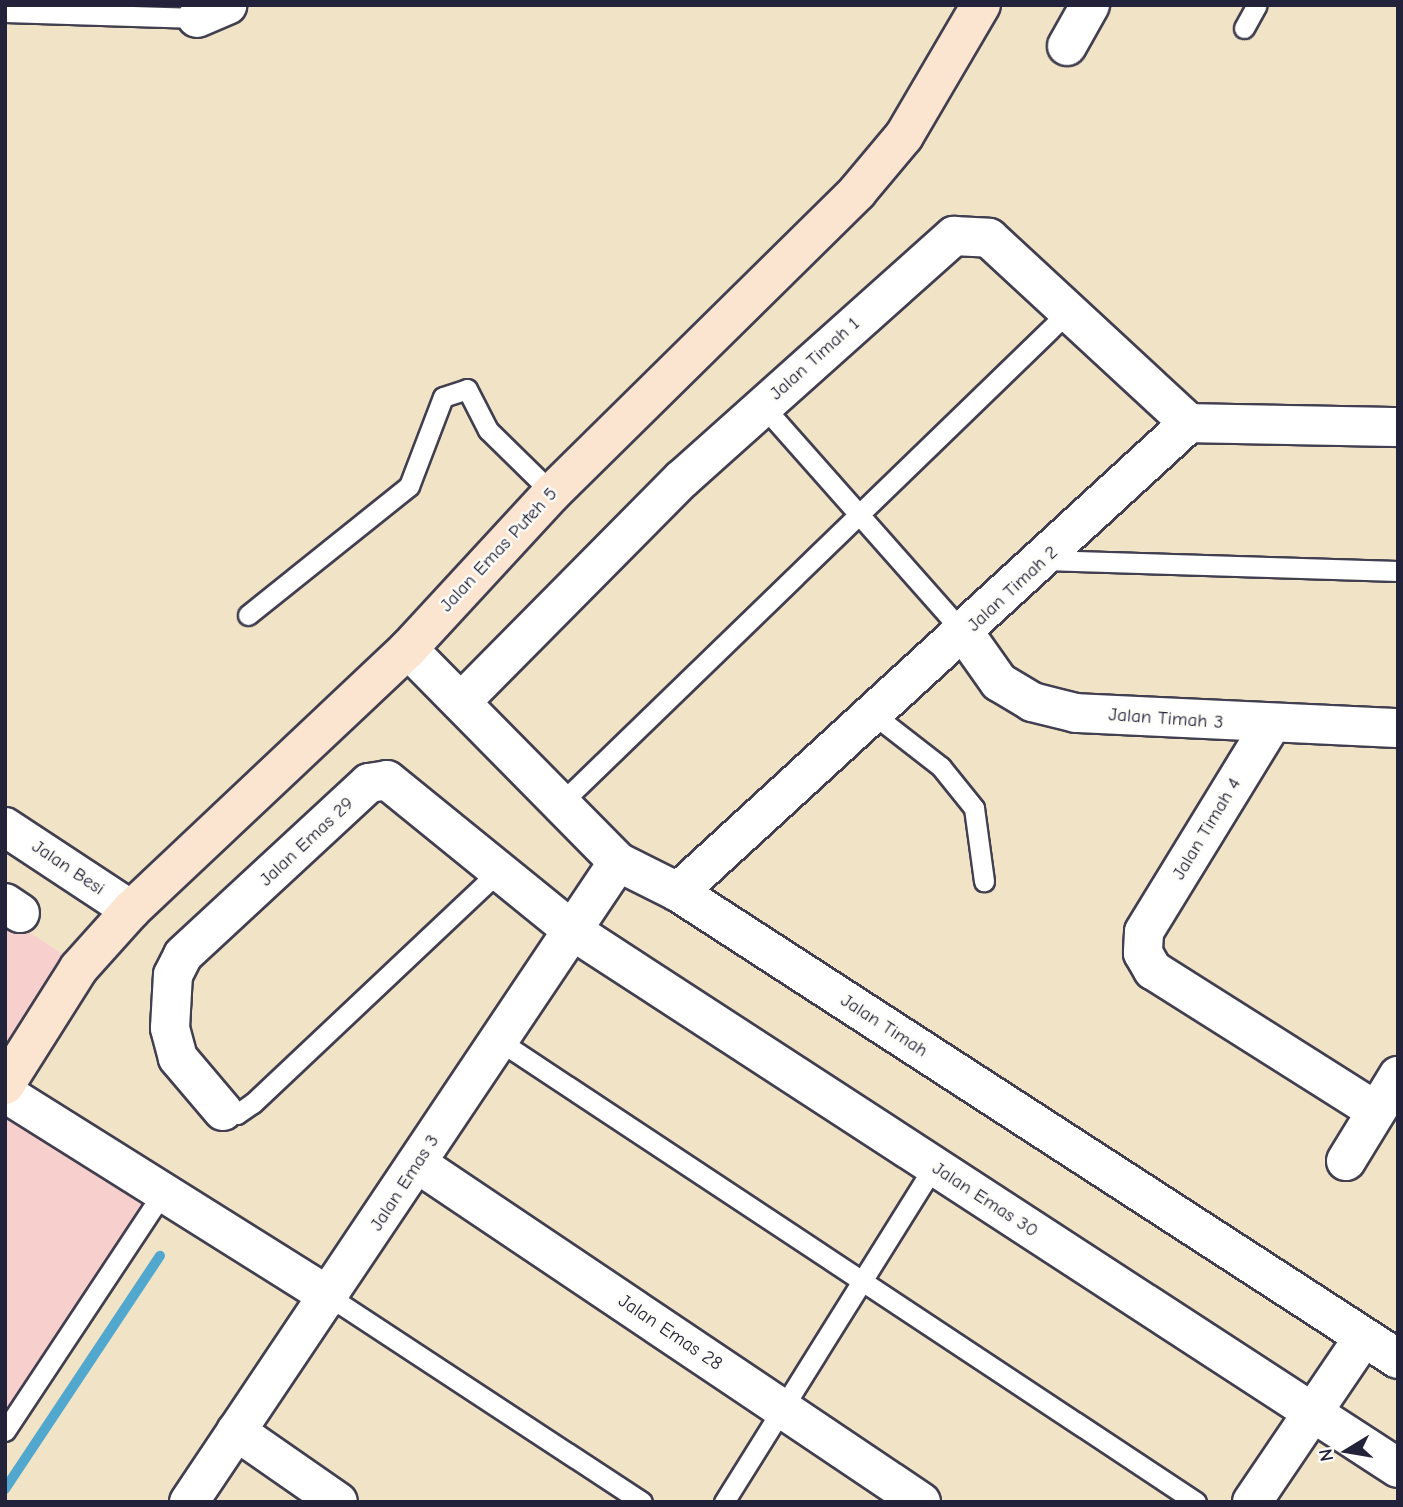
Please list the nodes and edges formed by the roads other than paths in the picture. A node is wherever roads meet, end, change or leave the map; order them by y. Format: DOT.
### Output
graph roads {
  1 [pos="981,5"];
  2 [pos="1090,5"];
  3 [pos="1257,5"];
  4 [pos="5,12"];
  5 [pos="212,12"];
  6 [pos="1244,28"];
  7 [pos="1067,46"];
  8 [pos="1068,312"];
  9 [pos="763,406"];
  10 [pos="1189,423"];
  11 [pos="1398,426"];
  12 [pos="552,493"];
  13 [pos="862,511"];
  14 [pos="1045,560"];
  15 [pos="1398,571"];
  16 [pos="248,615"];
  17 [pos="965,634"];
  18 [pos="408,649"];
  19 [pos="461,702"];
  20 [pos="873,714"];
  21 [pos="1270,726"];
  22 [pos="1398,728"];
  23 [pos="561,803"];
  24 [pos="5,827"];
  25 [pos="618,862"];
  26 [pos="499,871"];
  27 [pos="984,881"];
  28 [pos="678,892"];
  29 [pos="131,910"];
  30 [pos="573,930"];
  31 [pos="498,1040"];
  32 [pos="1398,1076"];
  33 [pos="5,1085"];
  34 [pos="5,1093"];
  35 [pos="223,1111"];
  36 [pos="1376,1111"];
  37 [pos="1346,1161"];
  38 [pos="418,1164"];
  39 [pos="934,1166"];
  40 [pos="163,1192"];
  41 [pos="865,1281"];
  42 [pos="330,1297"];
  43 [pos="1363,1338"];
  44 [pos="1398,1359"];
  45 [pos="785,1410"];
  46 [pos="1315,1414"];
  47 [pos="5,1431"];
  48 [pos="236,1431"];
  49 [pos="1398,1468"];
  50 [pos="190,1502"];
  51 [pos="338,1502"];
  52 [pos="642,1502"];
  53 [pos="723,1502"];
  54 [pos="921,1502"];
  55 [pos="1196,1502"];
  56 [pos="1252,1502"];
  1 -- 12 [label="street, Jalan Emas Puteh 5"];
  2 -- 7 [label="street"];
  3 -- 6 [label="lane"];
  4 -- 5 [label="lane"];
  8 -- 9 [label="street, Jalan Timah 1"];
  8 -- 10 [label="street, Jalan Timah 1"];
  8 -- 13 [label="lane"];
  9 -- 13 [label="lane"];
  9 -- 19 [label="street, Jalan Timah 1"];
  10 -- 11 [label="street"];
  10 -- 14 [label="street, Jalan Timah 2"];
  12 -- 16 [label="lane"];
  12 -- 18 [label="street, Jalan Emas Puteh 5"];
  13 -- 17 [label="lane"];
  13 -- 23 [label="lane"];
  14 -- 15 [label="lane"];
  14 -- 17 [label="street, Jalan Timah 2"];
  17 -- 20 [label="street, Jalan Timah 2"];
  17 -- 21 [label="street, Jalan Timah 3"];
  18 -- 19 [label="street, Jalan Timah"];
  18 -- 29 [label="street, Jalan Emas Puteh 5"];
  19 -- 23 [label="street, Jalan Timah"];
  20 -- 27 [label="lane"];
  20 -- 28 [label="street, Jalan Timah 2"];
  21 -- 22 [label="street, Jalan Timah 3"];
  21 -- 36 [label="street, Jalan Timah 4"];
  23 -- 25 [label="street, Jalan Timah"];
  24 -- 29 [label="street, Jalan Besi"];
  25 -- 28 [label="street, Jalan Timah"];
  25 -- 30 [label="street, Jalan Emas 3"];
  26 -- 30 [label="street, Jalan Emas 29"];
  26 -- 35 [label="lane"];
  26 -- 35 [label="street, Jalan Emas 29"];
  28 -- 43 [label="street, Jalan Timah"];
  29 -- 33 [label="street, Jalan Emas Puteh 5"];
  30 -- 31 [label="street, Jalan Emas 3"];
  30 -- 39 [label="street, Jalan Emas 30"];
  31 -- 38 [label="street, Jalan Emas 3"];
  31 -- 41 [label="lane"];
  32 -- 36 [label="street"];
  34 -- 40 [label="street"];
  36 -- 37 [label="street"];
  38 -- 42 [label="street, Jalan Emas 3"];
  38 -- 45 [label="street, Jalan Emas 28"];
  39 -- 41 [label="lane"];
  39 -- 46 [label="street, Jalan Emas 30"];
  40 -- 42 [label="street"];
  40 -- 47 [label="lane"];
  41 -- 45 [label="lane"];
  41 -- 55 [label="lane"];
  42 -- 48 [label="street, Jalan Emas 3"];
  42 -- 52 [label="lane"];
  43 -- 44 [label="street, Jalan Timah"];
  43 -- 46 [label="street"];
  45 -- 53 [label="lane"];
  45 -- 54 [label="street, Jalan Emas 28"];
  46 -- 49 [label="street, Jalan Emas 30"];
  46 -- 56 [label="street"];
  48 -- 50 [label="street, Jalan Emas 3"];
  48 -- 51 [label="street"];
}
